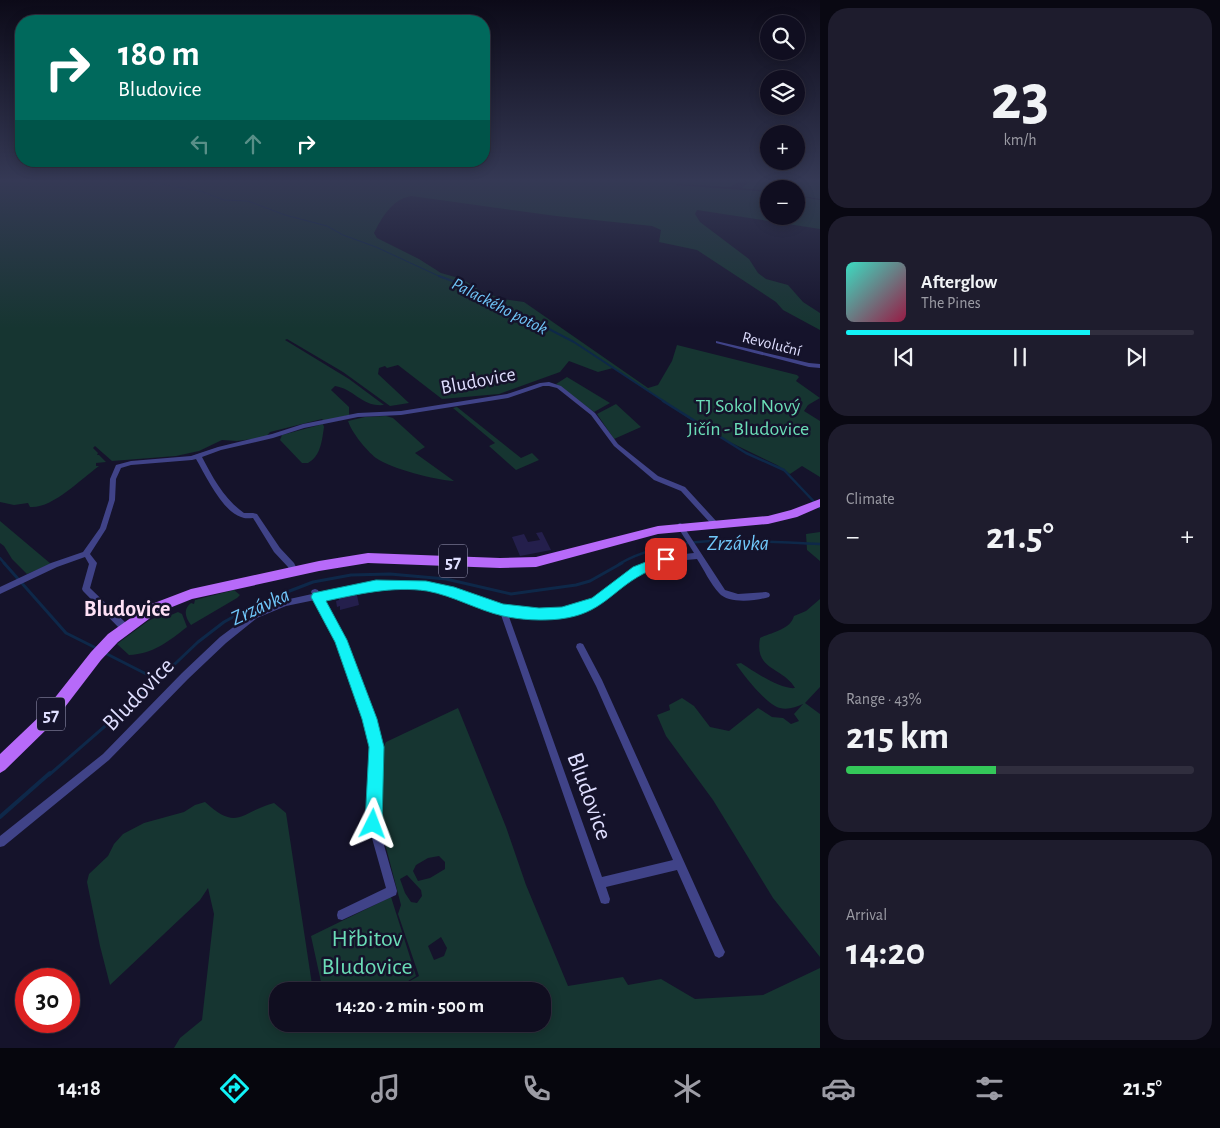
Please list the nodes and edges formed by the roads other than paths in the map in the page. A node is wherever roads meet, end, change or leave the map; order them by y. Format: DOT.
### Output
graph roads {
  1 [pos="718,342"];
  2 [pos="820,366"];
  3 [pos="198,456"];
  4 [pos="818,504"];
  5 [pos="715,524"];
  6 [pos="683,531"];
  7 [pos="696,553"];
  8 [pos="86,554"];
  9 [pos="294,571"];
  10 [pos="0,591"];
  11 [pos="316,595"];
  12 [pos="766,595"];
  13 [pos="503,610"];
  14 [pos="125,628"];
  15 [pos="580,647"];
  16 [pos="0,765"];
  17 [pos="0,842"];
  18 [pos="680,864"];
  19 [pos="599,883"];
  20 [pos="605,899"];
  21 [pos="342,915"];
  22 [pos="719,952"];
  1 -- 2 [label="street, Revoluční"];
  3 -- 5 [label="street, Bludovice"];
  3 -- 8 [label="street, Bludovice"];
  3 -- 9 [label="street"];
  4 -- 5 [label="main road, 57"];
  5 -- 6 [label="main road, 57"];
  6 -- 7 [label="street"];
  6 -- 9 [label="main road, 57"];
  7 -- 12 [label="street"];
  7 -- 13 [label="street, Bludovice"];
  8 -- 10 [label="street"];
  8 -- 14 [label="street"];
  9 -- 14 [label="main road, 57"];
  11 -- 13 [label="street, Bludovice"];
  11 -- 17 [label="street, Bludovice"];
  11 -- 21 [label="street"];
  13 -- 19 [label="street, Bludovice"];
  14 -- 16 [label="main road, 57"];
  15 -- 18 [label="street"];
  18 -- 19 [label="street"];
  18 -- 22 [label="street"];
  19 -- 20 [label="street, Bludovice"];
}
